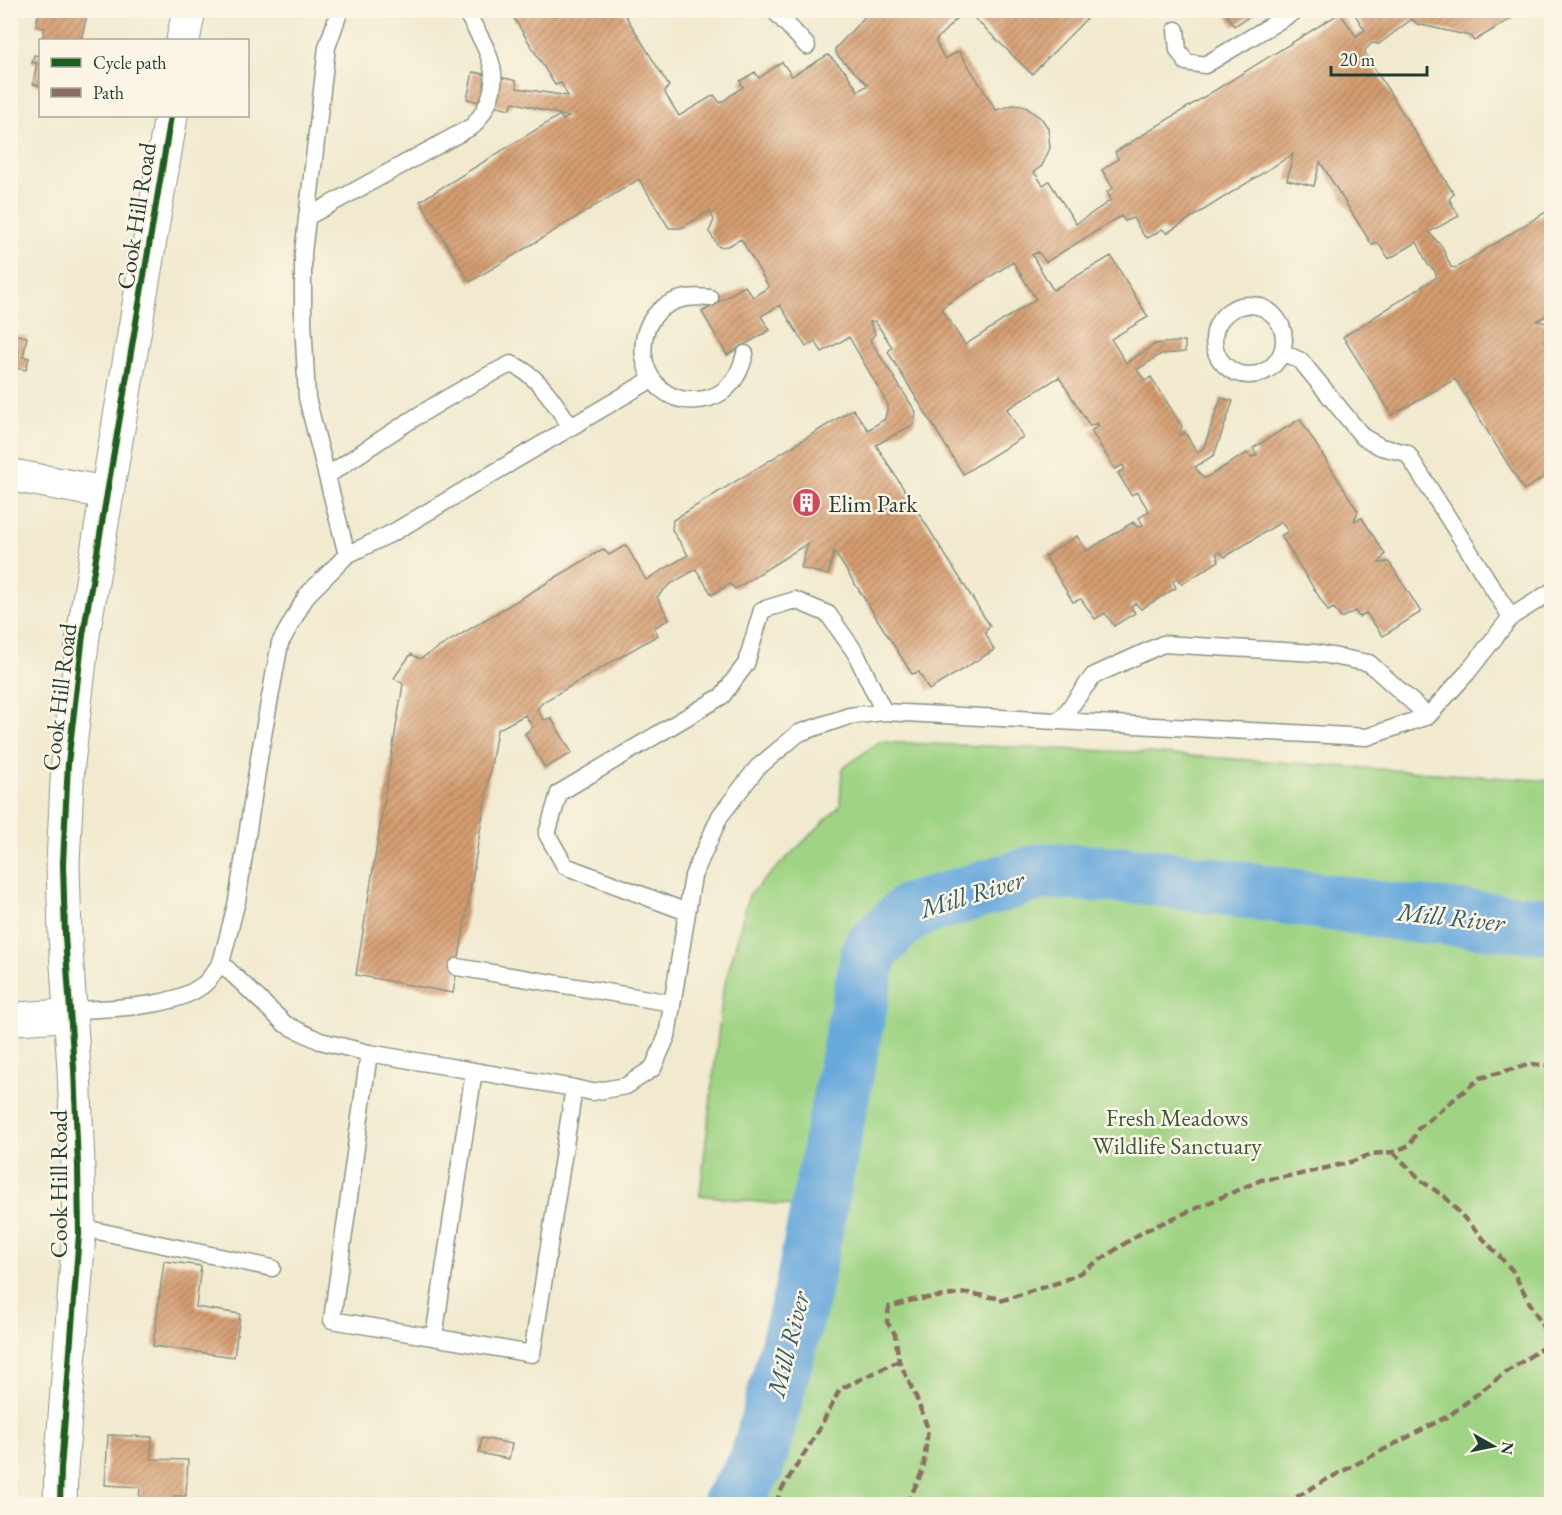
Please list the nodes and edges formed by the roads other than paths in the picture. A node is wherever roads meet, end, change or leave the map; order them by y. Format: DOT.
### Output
graph roads {
  1 [pos="189,10"];
  2 [pos="340,10"];
  3 [pos="465,10"];
  4 [pos="774,10"];
  5 [pos="1298,10"];
  6 [pos="1176,30"];
  7 [pos="183,39"];
  8 [pos="807,46"];
  9 [pos="171,117"];
  10 [pos="307,217"];
  11 [pos="710,298"];
  12 [pos="1282,352"];
  13 [pos="745,354"];
  14 [pos="652,379"];
  15 [pos="571,427"];
  16 [pos="10,475"];
  17 [pos="327,476"];
  18 [pos="108,493"];
  19 [pos="347,555"];
  20 [pos="1551,591"];
  21 [pos="1511,617"];
  22 [pos="884,712"];
  23 [pos="1428,716"];
  24 [pos="1060,721"];
  25 [pos="687,912"];
  26 [pos="221,963"];
  27 [pos="457,967"];
  28 [pos="672,1003"];
  29 [pos="70,1013"];
  30 [pos="10,1019"];
  31 [pos="369,1053"];
  32 [pos="474,1071"];
  33 [pos="574,1088"];
  34 [pos="79,1227"];
  35 [pos="272,1268"];
  36 [pos="434,1337"];
  37 [pos="60,1504"];
  1 -- 7 [label="street"];
  2 -- 10 [label="lane"];
  3 -- 10 [label="lane"];
  4 -- 8 [label="lane"];
  5 -- 6 [label="lane"];
  9 -- 18 [label="street, Cook Hill Road"];
  10 -- 17 [label="lane"];
  11 -- 14 [label="lane"];
  12 -- 12 [label="lane"];
  12 -- 21 [label="lane"];
  13 -- 14 [label="lane"];
  14 -- 15 [label="lane"];
  15 -- 17 [label="lane"];
  15 -- 19 [label="lane"];
  16 -- 18 [label="street"];
  17 -- 19 [label="lane"];
  18 -- 29 [label="street, Cook Hill Road"];
  19 -- 26 [label="lane"];
  20 -- 21 [label="lane"];
  21 -- 23 [label="lane"];
  22 -- 24 [label="lane"];
  22 -- 25 [label="lane"];
  22 -- 25 [label="lane"];
  23 -- 24 [label="lane"];
  23 -- 24 [label="lane"];
  25 -- 28 [label="lane"];
  26 -- 29 [label="lane"];
  26 -- 31 [label="lane"];
  27 -- 28 [label="lane"];
  28 -- 33 [label="lane"];
  29 -- 30 [label="street"];
  29 -- 34 [label="street, Cook Hill Road"];
  31 -- 32 [label="lane"];
  31 -- 36 [label="lane"];
  32 -- 33 [label="lane"];
  32 -- 36 [label="lane"];
  33 -- 36 [label="lane"];
  34 -- 35 [label="lane"];
  34 -- 37 [label="street, Cook Hill Road"];
}
